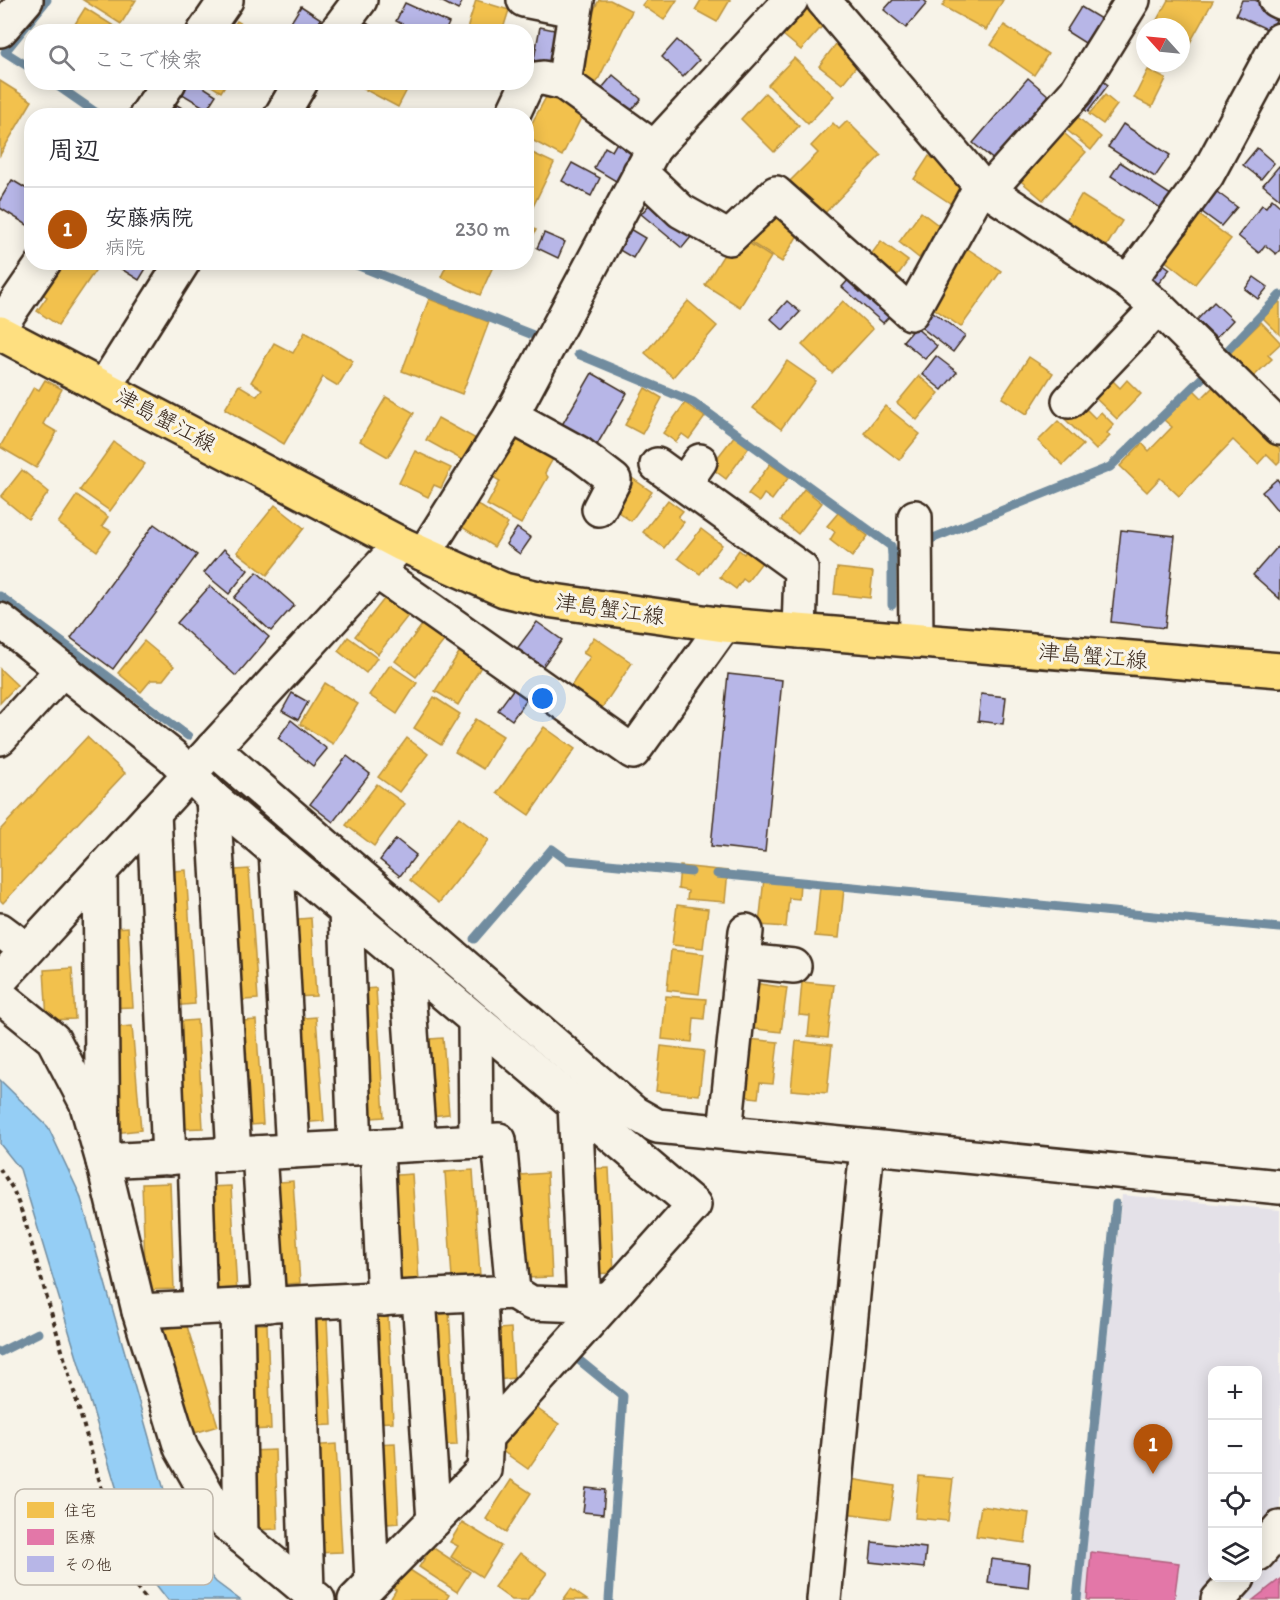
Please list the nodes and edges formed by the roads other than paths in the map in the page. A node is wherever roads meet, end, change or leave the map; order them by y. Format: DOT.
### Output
graph roads {
  1 [pos="26,0"];
  2 [pos="226,0"];
  3 [pos="360,0"];
  4 [pos="524,0"];
  5 [pos="791,0"];
  6 [pos="823,0"];
  7 [pos="1133,0"];
  8 [pos="1276,0"];
  9 [pos="1280,2"];
  10 [pos="576,5"];
  11 [pos="210,24"];
  12 [pos="342,24"];
  13 [pos="0,30"];
  14 [pos="1280,40"];
  15 [pos="534,79"];
  16 [pos="564,83"];
  17 [pos="164,90"];
  18 [pos="297,90"];
  19 [pos="524,90"];
  20 [pos="151,108"];
  21 [pos="286,108"];
  22 [pos="516,108"];
  23 [pos="647,160"];
  24 [pos="985,188"];
  25 [pos="39,270"];
  26 [pos="178,270"];
  27 [pos="1128,282"];
  28 [pos="1158,307"];
  29 [pos="0,333"];
  30 [pos="104,387"];
  31 [pos="1069,401"];
  32 [pos="511,416"];
  33 [pos="1277,417"];
  34 [pos="657,465"];
  35 [pos="599,509"];
  36 [pos="915,516"];
  37 [pos="413,549"];
  38 [pos="376,571"];
  39 [pos="0,620"];
  40 [pos="724,625"];
  41 [pos="799,632"];
  42 [pos="916,641"];
  43 [pos="63,669"];
  44 [pos="1280,670"];
  45 [pos="0,738"];
  46 [pos="213,748"];
  47 [pos="189,775"];
  48 [pos="213,798"];
  49 [pos="154,812"];
  50 [pos="276,851"];
  51 [pos="100,872"];
  52 [pos="346,911"];
  53 [pos="0,930"];
  54 [pos="27,950"];
  55 [pos="406,961"];
  56 [pos="794,966"];
  57 [pos="0,980"];
  58 [pos="0,996"];
  59 [pos="475,1020"];
  60 [pos="575,1104"];
  61 [pos="725,1132"];
  62 [pos="476,1141"];
  63 [pos="419,1144"];
  64 [pos="366,1147"];
  65 [pos="867,1147"];
  66 [pos="293,1151"];
  67 [pos="246,1153"];
  68 [pos="182,1157"];
  69 [pos="103,1161"];
  70 [pos="1280,1187"];
  71 [pos="513,1292"];
  72 [pos="480,1294"];
  73 [pos="419,1297"];
  74 [pos="372,1300"];
  75 [pos="599,1300"];
  76 [pos="268,1305"];
  77 [pos="200,1307"];
  78 [pos="139,1311"];
  79 [pos="486,1437"];
  80 [pos="204,1489"];
  81 [pos="213,1504"];
  82 [pos="434,1521"];
  83 [pos="1280,1527"];
  84 [pos="241,1536"];
  85 [pos="1262,1548"];
  86 [pos="1234,1582"];
  87 [pos="363,1591"];
  88 [pos="313,1595"];
  89 [pos="824,1600"];
  90 [pos="1218,1600"];
  1 -- 13 [label="street"];
  2 -- 11 [label="street"];
  3 -- 12 [label="street"];
  4 -- 10 [label="street"];
  5 -- 23 [label="street"];
  6 -- 24 [label="street"];
  7 -- 24 [label="street"];
  8 -- 9 [label="street"];
  10 -- 16 [label="street"];
  14 -- 27 [label="street"];
  15 -- 16 [label="street"];
  16 -- 23 [label="street"];
  17 -- 20 [label="street"];
  18 -- 21 [label="street"];
  19 -- 22 [label="street"];
  23 -- 24 [label="street"];
  23 -- 32 [label="street"];
  24 -- 27 [label="street"];
  25 -- 29 [label="street"];
  26 -- 30 [label="street"];
  27 -- 28 [label="street"];
  28 -- 31 [label="street"];
  28 -- 33 [label="street"];
  29 -- 30 [label="main road, 津島蟹江線"];
  30 -- 37 [label="main road, 津島蟹江線"];
  32 -- 35 [label="street"];
  32 -- 37 [label="street"];
  34 -- 41 [label="street"];
  36 -- 42 [label="street"];
  37 -- 38 [label="street"];
  37 -- 40 [label="main road, 津島蟹江線"];
  38 -- 40 [label="street"];
  38 -- 46 [label="street"];
  39 -- 43 [label="street"];
  40 -- 41 [label="main road, 津島蟹江線"];
  41 -- 42 [label="main road, 津島蟹江線"];
  42 -- 44 [label="main road, 津島蟹江線"];
  43 -- 45 [label="street"];
  43 -- 47 [label="street"];
  46 -- 47 [label="street"];
  46 -- 61 [label="street"];
  47 -- 48 [label="street"];
  47 -- 49 [label="street"];
  48 -- 50 [label="street"];
  48 -- 67 [label="street"];
  49 -- 51 [label="street"];
  49 -- 68 [label="street"];
  50 -- 52 [label="street"];
  50 -- 66 [label="street"];
  51 -- 54 [label="street"];
  51 -- 69 [label="street"];
  52 -- 55 [label="street"];
  52 -- 64 [label="street"];
  53 -- 54 [label="street"];
  54 -- 57 [label="street"];
  55 -- 59 [label="street"];
  55 -- 63 [label="street"];
  56 -- 61 [label="street"];
  58 -- 69 [label="street"];
  59 -- 60 [label="street"];
  59 -- 62 [label="street"];
  60 -- 75 [label="street"];
  60 -- 75 [label="street"];
  61 -- 65 [label="street"];
  62 -- 63 [label="street"];
  62 -- 71 [label="street"];
  63 -- 64 [label="street"];
  64 -- 66 [label="street"];
  64 -- 74 [label="street"];
  65 -- 70 [label="street"];
  65 -- 89 [label="street"];
  66 -- 67 [label="street"];
  67 -- 68 [label="street"];
  67 -- 76 [label="street"];
  68 -- 69 [label="street"];
  68 -- 77 [label="street"];
  69 -- 78 [label="street"];
  71 -- 72 [label="street"];
  71 -- 75 [label="street"];
  72 -- 73 [label="street"];
  72 -- 79 [label="street"];
  73 -- 74 [label="street"];
  73 -- 82 [label="street"];
  74 -- 76 [label="street"];
  74 -- 87 [label="street"];
  75 -- 79 [label="street"];
  76 -- 77 [label="street"];
  76 -- 84 [label="street"];
  76 -- 88 [label="street"];
  77 -- 78 [label="street"];
  78 -- 80 [label="street"];
  79 -- 82 [label="street"];
  81 -- 84 [label="street"];
  82 -- 87 [label="street"];
  83 -- 85 [label="street"];
  84 -- 88 [label="street"];
  86 -- 90 [label="street"];
}
